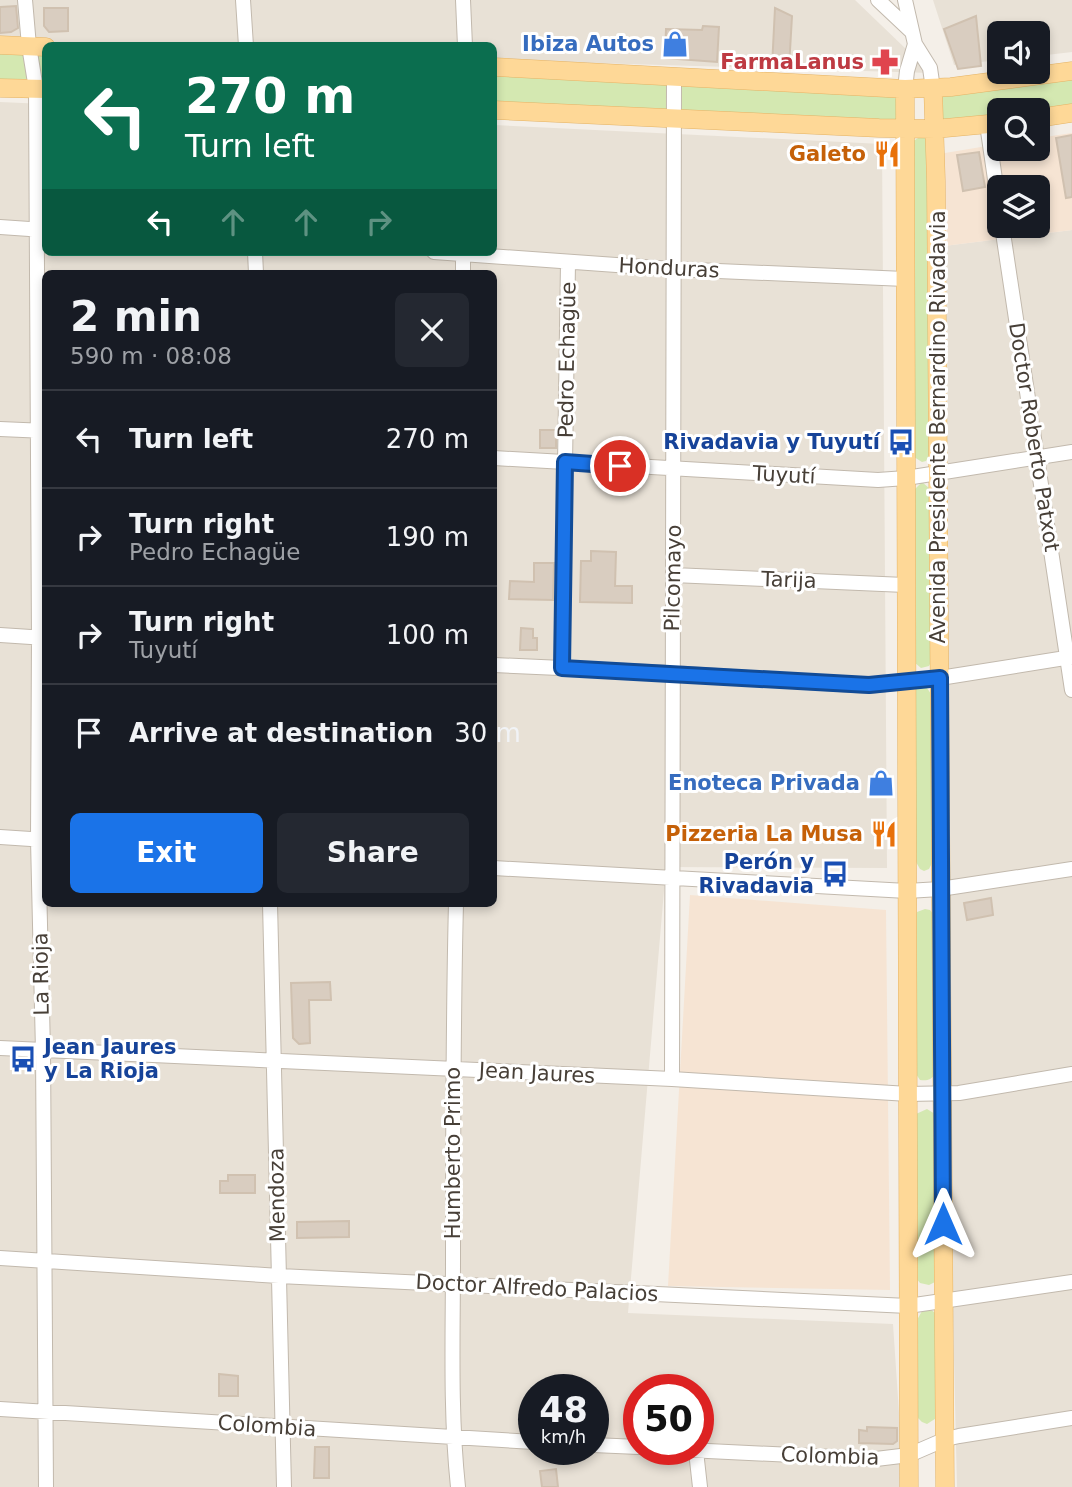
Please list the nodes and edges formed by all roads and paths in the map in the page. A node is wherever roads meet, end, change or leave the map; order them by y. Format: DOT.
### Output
graph roads {
  1 [pos="25,0"];
  2 [pos="243,0"];
  3 [pos="463,0"];
  4 [pos="878,0"];
  5 [pos="905,0"];
  6 [pos="914,38"];
  7 [pos="246,42"];
  8 [pos="465,42"];
  9 [pos="0,45"];
  10 [pos="37,46"];
  11 [pos="497,66"];
  12 [pos="1072,71"];
  13 [pos="674,77"];
  14 [pos="0,88"];
  15 [pos="41,89"];
  16 [pos="905,89"];
  17 [pos="933,89"];
  18 [pos="497,110"];
  19 [pos="1072,113"];
  20 [pos="1050,116"];
  21 [pos="673,118"];
  22 [pos="987,124"];
  23 [pos="905,129"];
  24 [pos="935,129"];
  25 [pos="0,227"];
  26 [pos="41,229"];
  27 [pos="1004,238"];
  28 [pos="497,256"];
  29 [pos="569,262"];
  30 [pos="672,269"];
  31 [pos="905,279"];
  32 [pos="0,429"];
  33 [pos="42,431"];
  34 [pos="1072,452"];
  35 [pos="497,458"];
  36 [pos="1037,458"];
  37 [pos="565,462"];
  38 [pos="674,469"];
  39 [pos="938,472"];
  40 [pos="906,478"];
  41 [pos="673,575"];
  42 [pos="905,585"];
  43 [pos="0,635"];
  44 [pos="42,638"];
  45 [pos="1070,659"];
  46 [pos="497,665"];
  47 [pos="562,668"];
  48 [pos="671,673"];
  49 [pos="940,678"];
  50 [pos="906,683"];
  51 [pos="1072,690"];
  52 [pos="0,837"];
  53 [pos="42,840"];
  54 [pos="497,868"];
  55 [pos="1072,869"];
  56 [pos="672,877"];
  57 [pos="940,889"];
  58 [pos="907,891"];
  59 [pos="42,907"];
  60 [pos="270,907"];
  61 [pos="456,907"];
  62 [pos="0,1048"];
  63 [pos="43,1051"];
  64 [pos="274,1060"];
  65 [pos="453,1069"];
  66 [pos="1072,1074"];
  67 [pos="672,1079"];
  68 [pos="908,1094"];
  69 [pos="943,1095"];
  70 [pos="0,1258"];
  71 [pos="44,1261"];
  72 [pos="279,1276"];
  73 [pos="1072,1282"];
  74 [pos="453,1284"];
  75 [pos="944,1301"];
  76 [pos="908,1306"];
  77 [pos="0,1409"];
  78 [pos="46,1412"];
  79 [pos="1072,1418"];
  80 [pos="282,1427"];
  81 [pos="454,1437"];
  82 [pos="946,1439"];
  83 [pos="518,1441"];
  84 [pos="714,1452"];
  85 [pos="909,1455"];
  86 [pos="698,1465"];
  87 [pos="46,1487"];
  88 [pos="284,1487"];
  89 [pos="458,1487"];
  90 [pos="700,1487"];
  91 [pos="909,1487"];
  92 [pos="945,1487"];
  1 -- 10 [label="street, La Rioja"];
  2 -- 7 [label="street"];
  3 -- 8 [label="street"];
  4 -- 6 [label="street"];
  5 -- 6 [label="street, Avenida Presidente Bernardino Rivadavia"];
  6 -- 16 [label="street, Avenida Presidente Bernardino Rivadavia"];
  6 -- 17 [label="street, Avenida Presidente Bernardino Rivadavia"];
  9 -- 10 [label="main road"];
  10 -- 15 [label="street, La Rioja"];
  11 -- 13 [label="main road"];
  12 -- 17 [label="main road"];
  13 -- 16 [label="main road"];
  13 -- 21 [label="street, Pilcomayo"];
  14 -- 15 [label="main road"];
  15 -- 26 [label="street, La Rioja"];
  16 -- 17 [label="main road"];
  16 -- 23 [label="main road, Avenida Presidente Bernardino Rivadavia"];
  17 -- 24 [label="main road, Avenida Presidente Bernardino Rivadavia"];
  18 -- 21 [label="main road"];
  19 -- 20 [label="main road"];
  21 -- 23 [label="main road"];
  21 -- 30 [label="street, Pilcomayo"];
  22 -- 24 [label="main road"];
  23 -- 24 [label="main road"];
  23 -- 31 [label="main road, Avenida Presidente Bernardino Rivadavia"];
  24 -- 39 [label="main road, Avenida Presidente Bernardino Rivadavia"];
  25 -- 26 [label="street"];
  26 -- 33 [label="street, La Rioja"];
  27 -- 36 [label="street, Doctor Roberto Patxot"];
  28 -- 29 [label="street, Honduras"];
  29 -- 30 [label="street, Honduras"];
  29 -- 37 [label="street, Pedro Echagüe"];
  30 -- 31 [label="street, Honduras"];
  30 -- 38 [label="street, Pilcomayo"];
  31 -- 40 [label="main road, Avenida Presidente Bernardino Rivadavia"];
  32 -- 33 [label="street"];
  33 -- 44 [label="street, La Rioja"];
  34 -- 36 [label="street, Tuyutí"];
  35 -- 37 [label="street, Tuyutí"];
  36 -- 39 [label="street, Tuyutí"];
  36 -- 45 [label="street, Doctor Roberto Patxot"];
  37 -- 38 [label="street, Tuyutí"];
  37 -- 47 [label="street, Pedro Echagüe"];
  38 -- 40 [label="street, Tuyutí"];
  38 -- 41 [label="street, Pilcomayo"];
  39 -- 40 [label="street, Tuyutí"];
  39 -- 49 [label="main road, Avenida Presidente Bernardino Rivadavia"];
  40 -- 42 [label="main road, Avenida Presidente Bernardino Rivadavia"];
  41 -- 42 [label="street, Tarija"];
  41 -- 48 [label="street, Pilcomayo"];
  42 -- 50 [label="main road, Avenida Presidente Bernardino Rivadavia"];
  43 -- 44 [label="street"];
  44 -- 53 [label="street, La Rioja"];
  45 -- 49 [label="street"];
  45 -- 51 [label="street, Doctor Roberto Patxot"];
  46 -- 47 [label="street"];
  47 -- 48 [label="street"];
  48 -- 50 [label="street"];
  48 -- 56 [label="street, Pilcomayo"];
  49 -- 50 [label="street"];
  49 -- 57 [label="main road, Avenida Presidente Bernardino Rivadavia"];
  50 -- 58 [label="main road, Avenida Presidente Bernardino Rivadavia"];
  52 -- 53 [label="street"];
  54 -- 56 [label="street"];
  55 -- 57 [label="street"];
  56 -- 58 [label="street"];
  56 -- 67 [label="street, Pilcomayo"];
  57 -- 58 [label="street"];
  57 -- 69 [label="main road, Avenida Presidente Bernardino Rivadavia"];
  58 -- 68 [label="main road, Avenida Presidente Bernardino Rivadavia"];
  59 -- 63 [label="street, La Rioja"];
  60 -- 64 [label="street, Mendoza"];
  61 -- 65 [label="street, Humberto Primo"];
  62 -- 63 [label="street, Jean Jaures"];
  63 -- 64 [label="street, Jean Jaures"];
  63 -- 71 [label="street, La Rioja"];
  64 -- 65 [label="street, Jean Jaures"];
  64 -- 72 [label="street, Mendoza"];
  65 -- 67 [label="street, Jean Jaures"];
  65 -- 74 [label="street, Humberto Primo"];
  66 -- 69 [label="street, Jean Jaures"];
  67 -- 68 [label="street, Jean Jaures"];
  68 -- 69 [label="street, Jean Jaures"];
  68 -- 76 [label="main road, Avenida Presidente Bernardino Rivadavia"];
  69 -- 75 [label="main road, Avenida Presidente Bernardino Rivadavia"];
  70 -- 71 [label="street, Doctor Alfredo Palacios"];
  71 -- 72 [label="street, Doctor Alfredo Palacios"];
  71 -- 78 [label="street, La Rioja"];
  72 -- 74 [label="street, Doctor Alfredo Palacios"];
  72 -- 80 [label="street, Mendoza"];
  73 -- 75 [label="street, Doctor Alfredo Palacios"];
  74 -- 76 [label="street, Doctor Alfredo Palacios"];
  74 -- 81 [label="street, Humberto Primo"];
  75 -- 76 [label="street, Doctor Alfredo Palacios"];
  75 -- 82 [label="main road, Avenida Presidente Bernardino Rivadavia"];
  76 -- 85 [label="main road, Avenida Presidente Bernardino Rivadavia"];
  77 -- 78 [label="street, Colombia"];
  78 -- 80 [label="street, Colombia"];
  78 -- 87 [label="street, La Rioja"];
  79 -- 82 [label="street, Colombia"];
  80 -- 81 [label="street, Colombia"];
  80 -- 88 [label="street, Mendoza"];
  81 -- 83 [label="street, Colombia"];
  81 -- 89 [label="street, Humberto Primo"];
  82 -- 85 [label="street, Colombia"];
  82 -- 92 [label="main road, Avenida Presidente Bernardino Rivadavia"];
  84 -- 85 [label="street, Colombia"];
  85 -- 91 [label="main road, Avenida Presidente Bernardino Rivadavia"];
  86 -- 90 [label="street"];
}
